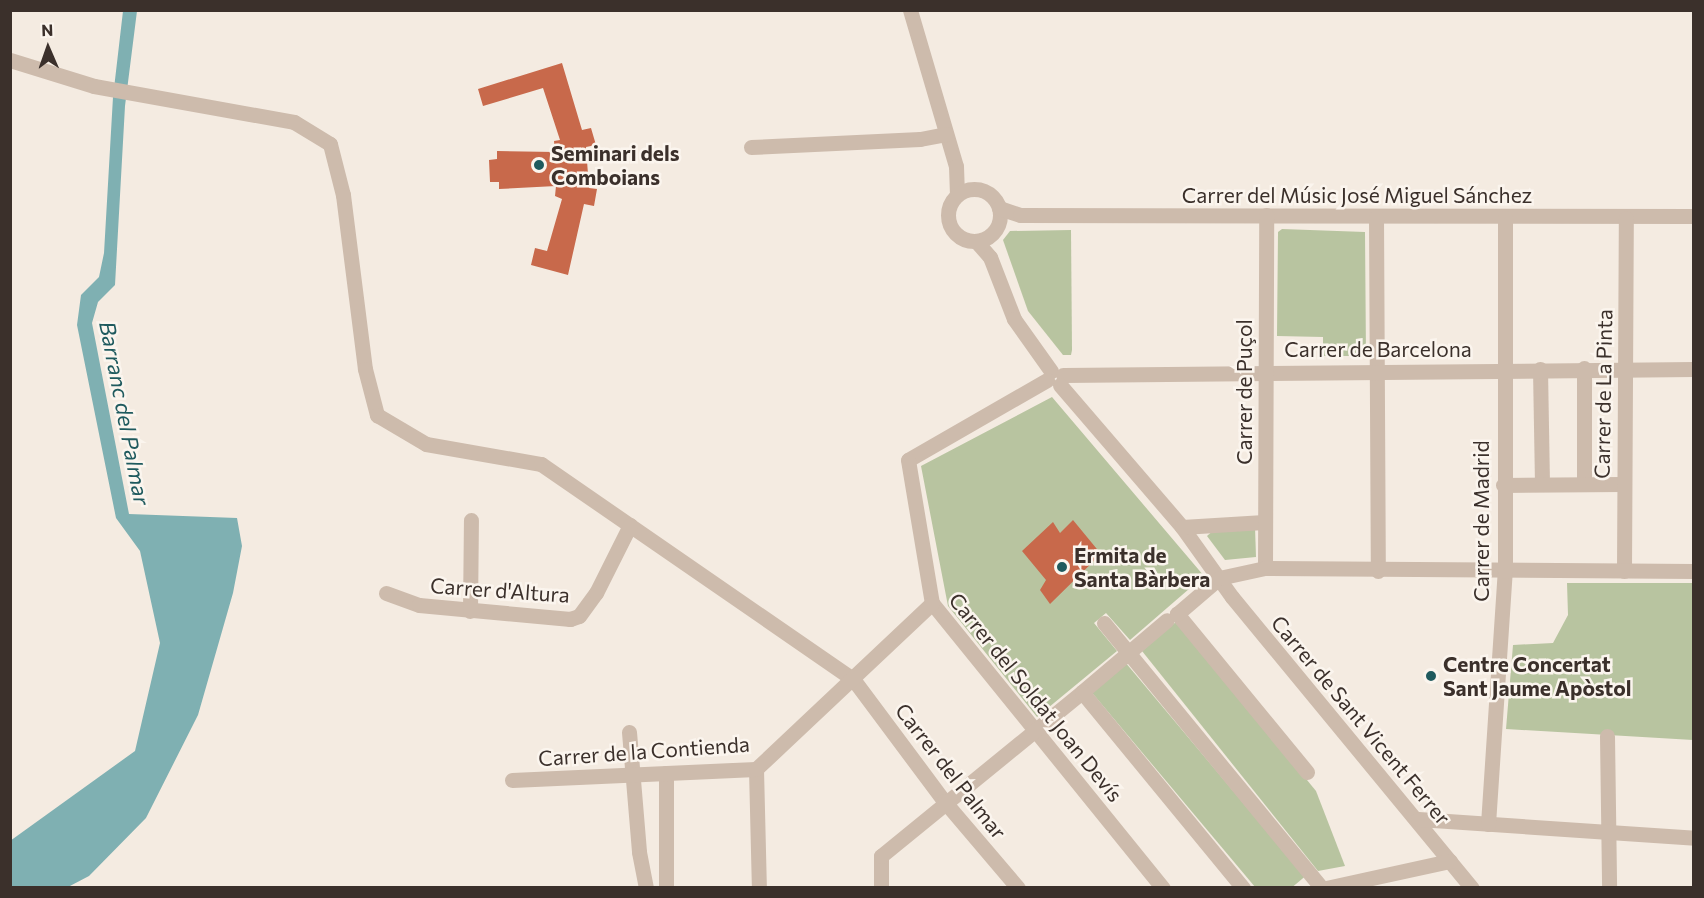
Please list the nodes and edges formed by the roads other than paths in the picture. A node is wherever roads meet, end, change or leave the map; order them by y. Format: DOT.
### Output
graph roads {
  1 [pos="910,10"];
  2 [pos="10,60"];
  3 [pos="946,134"];
  4 [pos="751,147"];
  5 [pos="956,166"];
  6 [pos="981,191"];
  7 [pos="957,195"];
  8 [pos="1266,215"];
  9 [pos="1694,216"];
  10 [pos="1376,217"];
  11 [pos="1505,218"];
  12 [pos="1626,218"];
  13 [pos="991,227"];
  14 [pos="1584,368"];
  15 [pos="1625,368"];
  16 [pos="1503,369"];
  17 [pos="1540,369"];
  18 [pos="1694,369"];
  19 [pos="1265,371"];
  20 [pos="1376,371"];
  21 [pos="1055,378"];
  22 [pos="1542,483"];
  23 [pos="1584,484"];
  24 [pos="1622,484"];
  25 [pos="1503,485"];
  26 [pos="471,520"];
  27 [pos="1264,522"];
  28 [pos="630,525"];
  29 [pos="1182,526"];
  30 [pos="1265,568"];
  31 [pos="1378,571"];
  32 [pos="1504,571"];
  33 [pos="1624,571"];
  34 [pos="1694,571"];
  35 [pos="1219,578"];
  36 [pos="386,593"];
  37 [pos="932,603"];
  38 [pos="470,611"];
  39 [pos="1167,620"];
  40 [pos="1104,623"];
  41 [pos="1128,652"];
  42 [pos="853,680"];
  43 [pos="1082,692"];
  44 [pos="1034,729"];
  45 [pos="629,732"];
  46 [pos="1607,736"];
  47 [pos="756,769"];
  48 [pos="1307,772"];
  49 [pos="666,773"];
  50 [pos="633,775"];
  51 [pos="512,780"];
  52 [pos="944,801"];
  53 [pos="1418,819"];
  54 [pos="1488,824"];
  55 [pos="1608,833"];
  56 [pos="1694,838"];
  57 [pos="1450,861"];
  58 [pos="646,888"];
  59 [pos="666,888"];
  60 [pos="759,888"];
  61 [pos="881,888"];
  62 [pos="1017,888"];
  63 [pos="1163,888"];
  64 [pos="1243,888"];
  65 [pos="1324,888"];
  66 [pos="1472,888"];
  67 [pos="1609,888"];
  1 -- 3 [label="street"];
  2 -- 28 [label="street, Carrer del Palmar"];
  3 -- 4 [label="street"];
  3 -- 5 [label="street"];
  5 -- 6 [label="street"];
  5 -- 7 [label="street"];
  6 -- 7 [label="street"];
  6 -- 13 [label="street"];
  7 -- 13 [label="street"];
  8 -- 10 [label="street, Carrer del Músic José Miguel Sánchez"];
  8 -- 13 [label="street, Carrer del Músic José Miguel Sánchez"];
  8 -- 19 [label="street, Carrer de Puçol"];
  9 -- 12 [label="street, Carrer del Músic José Miguel Sánchez"];
  10 -- 11 [label="street, Carrer del Músic José Miguel Sánchez"];
  10 -- 20 [label="street"];
  11 -- 12 [label="street, Carrer del Músic José Miguel Sánchez"];
  11 -- 16 [label="street, Carrer de Madrid"];
  12 -- 15 [label="street, Carrer de La Pinta"];
  13 -- 21 [label="street, Carrer de Sant Vicent Ferrer"];
  14 -- 15 [label="street, Carrer de Barcelona"];
  14 -- 17 [label="street, Carrer de Barcelona"];
  14 -- 23 [label="street"];
  15 -- 18 [label="street, Carrer de Barcelona"];
  15 -- 24 [label="street, Carrer de La Pinta"];
  16 -- 17 [label="street, Carrer de Barcelona"];
  16 -- 20 [label="street, Carrer de Barcelona"];
  16 -- 25 [label="street, Carrer de Madrid"];
  17 -- 22 [label="street"];
  19 -- 20 [label="street, Carrer de Barcelona"];
  19 -- 21 [label="street, Carrer de Barcelona"];
  19 -- 27 [label="street, Carrer de Puçol"];
  20 -- 31 [label="street"];
  21 -- 29 [label="street, Carrer de Sant Vicent Ferrer"];
  21 -- 37 [label="street, Carrer del Soldat Joan Devís"];
  22 -- 23 [label="street"];
  22 -- 25 [label="street"];
  23 -- 24 [label="street"];
  24 -- 33 [label="street, Carrer de La Pinta"];
  25 -- 32 [label="street, Carrer de Madrid"];
  26 -- 38 [label="street"];
  27 -- 29 [label="street"];
  27 -- 30 [label="street, Carrer de Puçol"];
  28 -- 38 [label="street, Carrer d'Altura"];
  28 -- 42 [label="street, Carrer del Palmar"];
  29 -- 35 [label="street, Carrer de Sant Vicent Ferrer"];
  30 -- 31 [label="street"];
  30 -- 35 [label="street"];
  31 -- 32 [label="street"];
  32 -- 33 [label="street"];
  32 -- 54 [label="street, Carrer de Madrid"];
  33 -- 34 [label="street"];
  35 -- 48 [label="street"];
  35 -- 53 [label="street, Carrer de Sant Vicent Ferrer"];
  36 -- 38 [label="street, Carrer d'Altura"];
  37 -- 42 [label="street, Carrer de la Contienda"];
  37 -- 44 [label="street, Carrer del Soldat Joan Devís"];
  39 -- 41 [label="street"];
  40 -- 41 [label="street"];
  41 -- 43 [label="street"];
  41 -- 65 [label="street"];
  42 -- 47 [label="street, Carrer de la Contienda"];
  42 -- 52 [label="street, Carrer del Palmar"];
  43 -- 44 [label="street"];
  43 -- 64 [label="street"];
  44 -- 52 [label="street"];
  44 -- 63 [label="street, Carrer del Soldat Joan Devís"];
  45 -- 50 [label="street"];
  46 -- 55 [label="street"];
  47 -- 49 [label="street, Carrer de la Contienda"];
  47 -- 60 [label="street"];
  49 -- 50 [label="street, Carrer de la Contienda"];
  49 -- 59 [label="street"];
  50 -- 51 [label="street, Carrer de la Contienda"];
  50 -- 58 [label="street"];
  52 -- 61 [label="street"];
  52 -- 62 [label="street, Carrer del Palmar"];
  53 -- 54 [label="street"];
  53 -- 57 [label="street, Carrer de Sant Vicent Ferrer"];
  54 -- 55 [label="street"];
  55 -- 56 [label="street"];
  55 -- 67 [label="street"];
  57 -- 65 [label="street"];
  57 -- 66 [label="street, Carrer de Sant Vicent Ferrer"];
}
